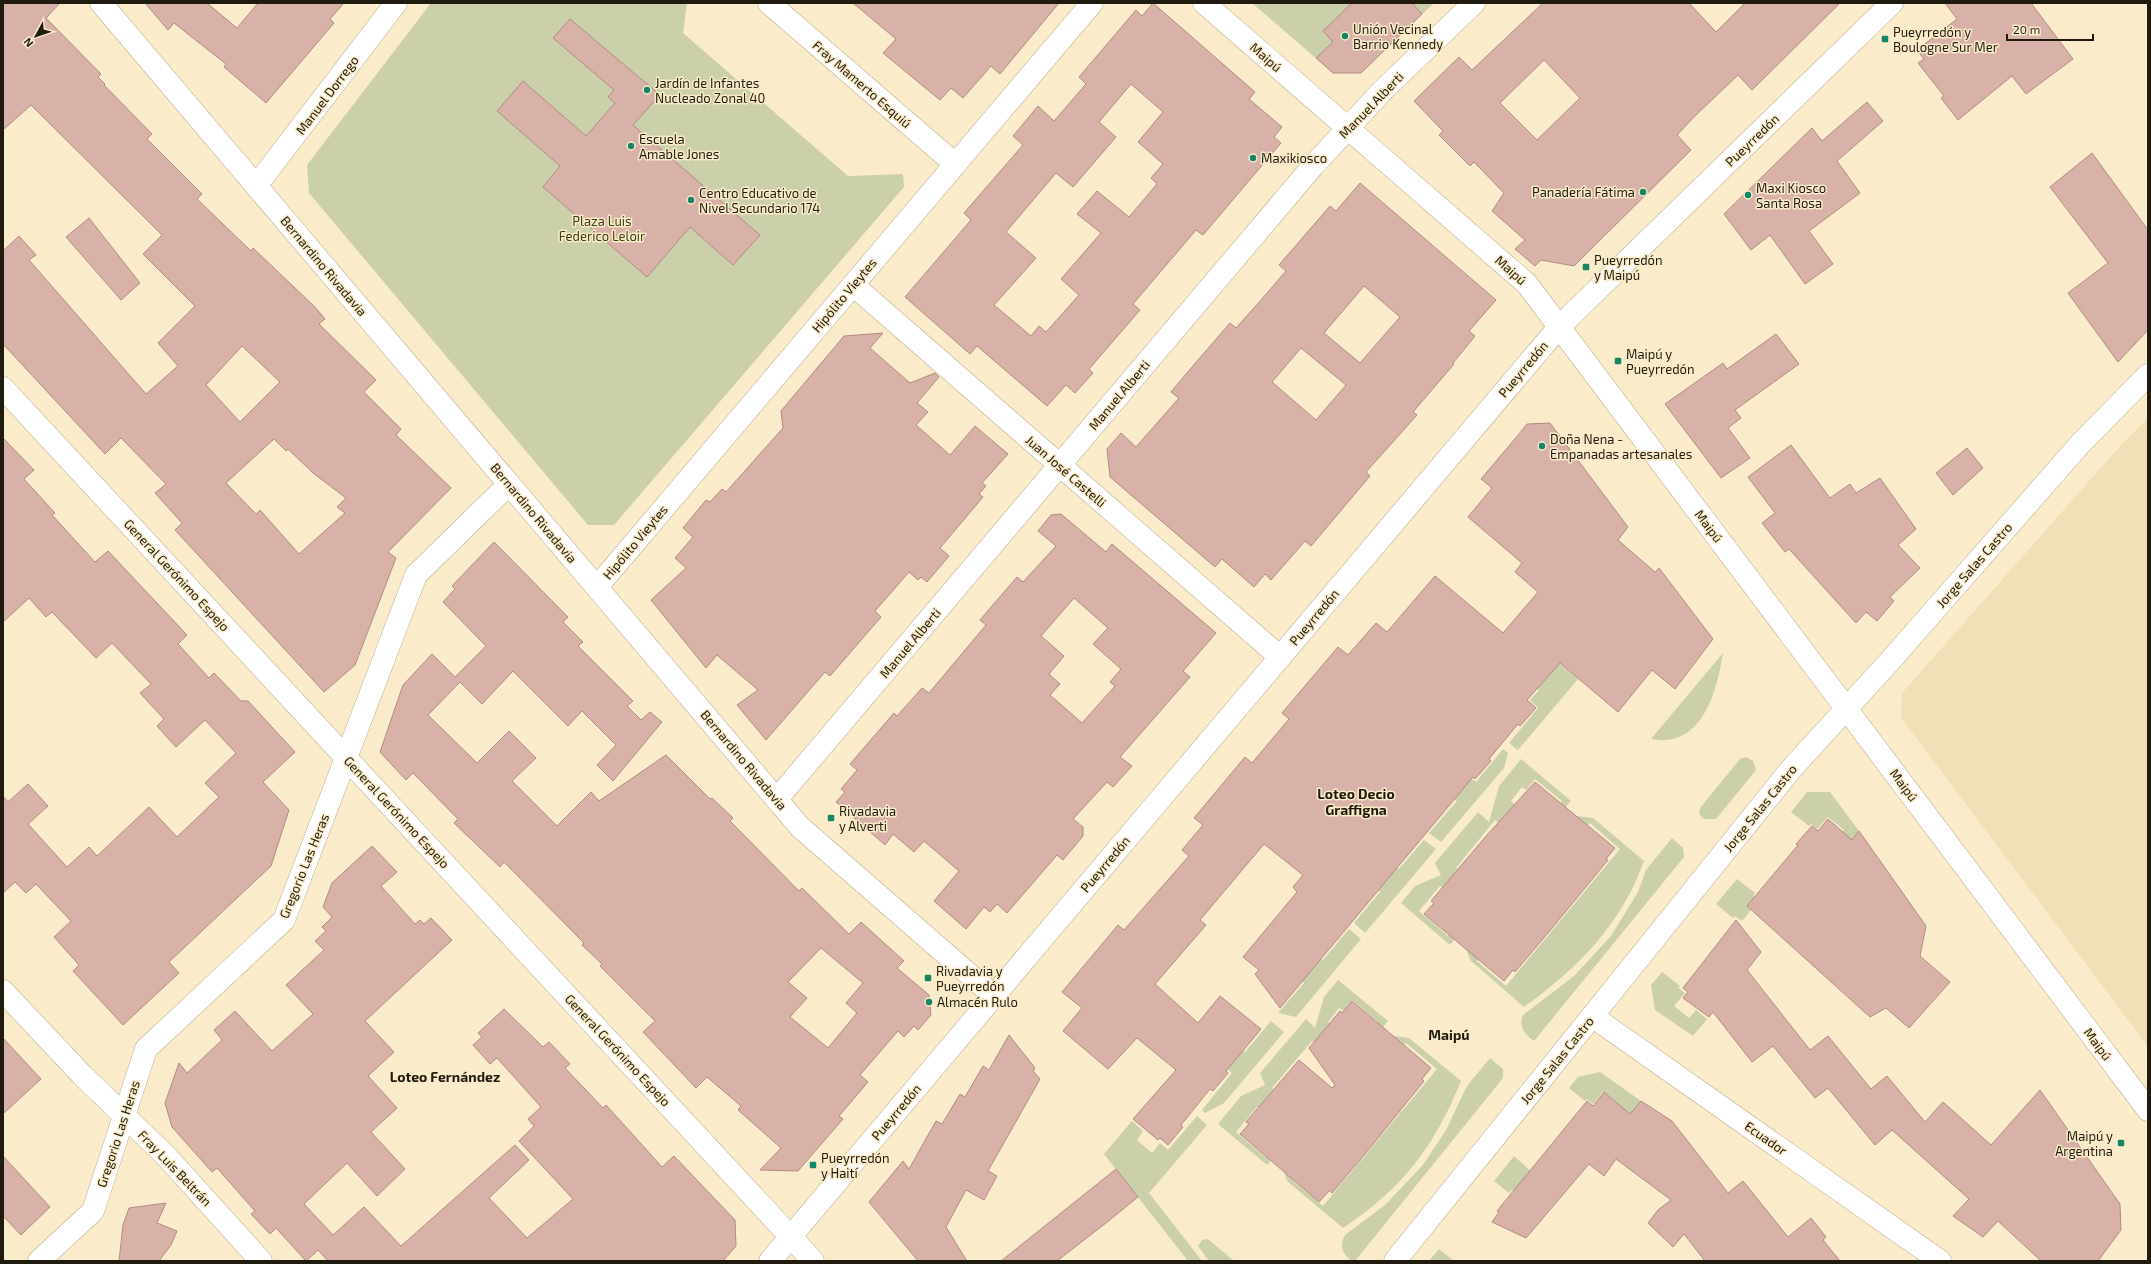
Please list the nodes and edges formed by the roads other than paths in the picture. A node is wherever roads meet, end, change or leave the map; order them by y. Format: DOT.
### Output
graph roads {
  1 [pos="101,3"];
  2 [pos="396,3"];
  3 [pos="769,3"];
  4 [pos="1092,3"];
  5 [pos="1204,3"];
  6 [pos="1474,3"];
  7 [pos="1892,3"];
  8 [pos="1348,128"];
  9 [pos="955,164"];
  10 [pos="256,186"];
  11 [pos="852,285"];
  12 [pos="1559,327"];
  13 [pos="2148,375"];
  14 [pos="3,388"];
  15 [pos="1060,465"];
  16 [pos="509,484"];
  17 [pos="597,587"];
  18 [pos="1280,657"];
  19 [pos="1846,708"];
  20 [pos="346,757"];
  21 [pos="777,799"];
  22 [pos="3,991"];
  23 [pos="994,996"];
  24 [pos="1592,1016"];
  25 [pos="2148,1110"];
  26 [pos="124,1116"];
  27 [pos="791,1236"];
  28 [pos="39,1261"];
  29 [pos="261,1261"];
  30 [pos="770,1261"];
  31 [pos="813,1261"];
  32 [pos="1395,1261"];
  33 [pos="1940,1261"];
  1 -- 10 [label="street, Bernardino Rivadavia"];
  2 -- 10 [label="street, Manuel Dorrego"];
  3 -- 9 [label="street, Fray Mamerto Esquiú"];
  4 -- 9 [label="street, Hipólito Vieytes"];
  5 -- 8 [label="street, Maipú"];
  6 -- 8 [label="street, Manuel Alberti"];
  7 -- 12 [label="street, Pueyrredón"];
  8 -- 12 [label="street, Maipú"];
  8 -- 15 [label="street, Manuel Alberti"];
  9 -- 11 [label="street, Hipólito Vieytes"];
  10 -- 16 [label="street, Bernardino Rivadavia"];
  11 -- 15 [label="street, Juan José Castelli"];
  11 -- 17 [label="street, Hipólito Vieytes"];
  12 -- 18 [label="street, Pueyrredón"];
  12 -- 19 [label="street, Maipú"];
  13 -- 19 [label="street, Jorge Salas Castro"];
  14 -- 20 [label="street, General Gerónimo Espejo"];
  15 -- 18 [label="street, Juan José Castelli"];
  15 -- 21 [label="street, Manuel Alberti"];
  16 -- 17 [label="street, Bernardino Rivadavia"];
  16 -- 20 [label="street, Gregorio Las Heras"];
  17 -- 21 [label="street, Bernardino Rivadavia"];
  18 -- 23 [label="street, Pueyrredón"];
  19 -- 24 [label="street, Jorge Salas Castro"];
  19 -- 25 [label="street, Maipú"];
  20 -- 26 [label="street, Gregorio Las Heras"];
  20 -- 27 [label="street, General Gerónimo Espejo"];
  21 -- 23 [label="street, Bernardino Rivadavia"];
  22 -- 26 [label="street, Fray Luis Beltrán"];
  23 -- 27 [label="street, Pueyrredón"];
  24 -- 32 [label="street, Jorge Salas Castro"];
  24 -- 33 [label="street, Ecuador"];
  26 -- 28 [label="street, Gregorio Las Heras"];
  26 -- 29 [label="street, Fray Luis Beltrán"];
  27 -- 30 [label="street, Pueyrredón"];
  27 -- 31 [label="street, General Gerónimo Espejo"];
}
